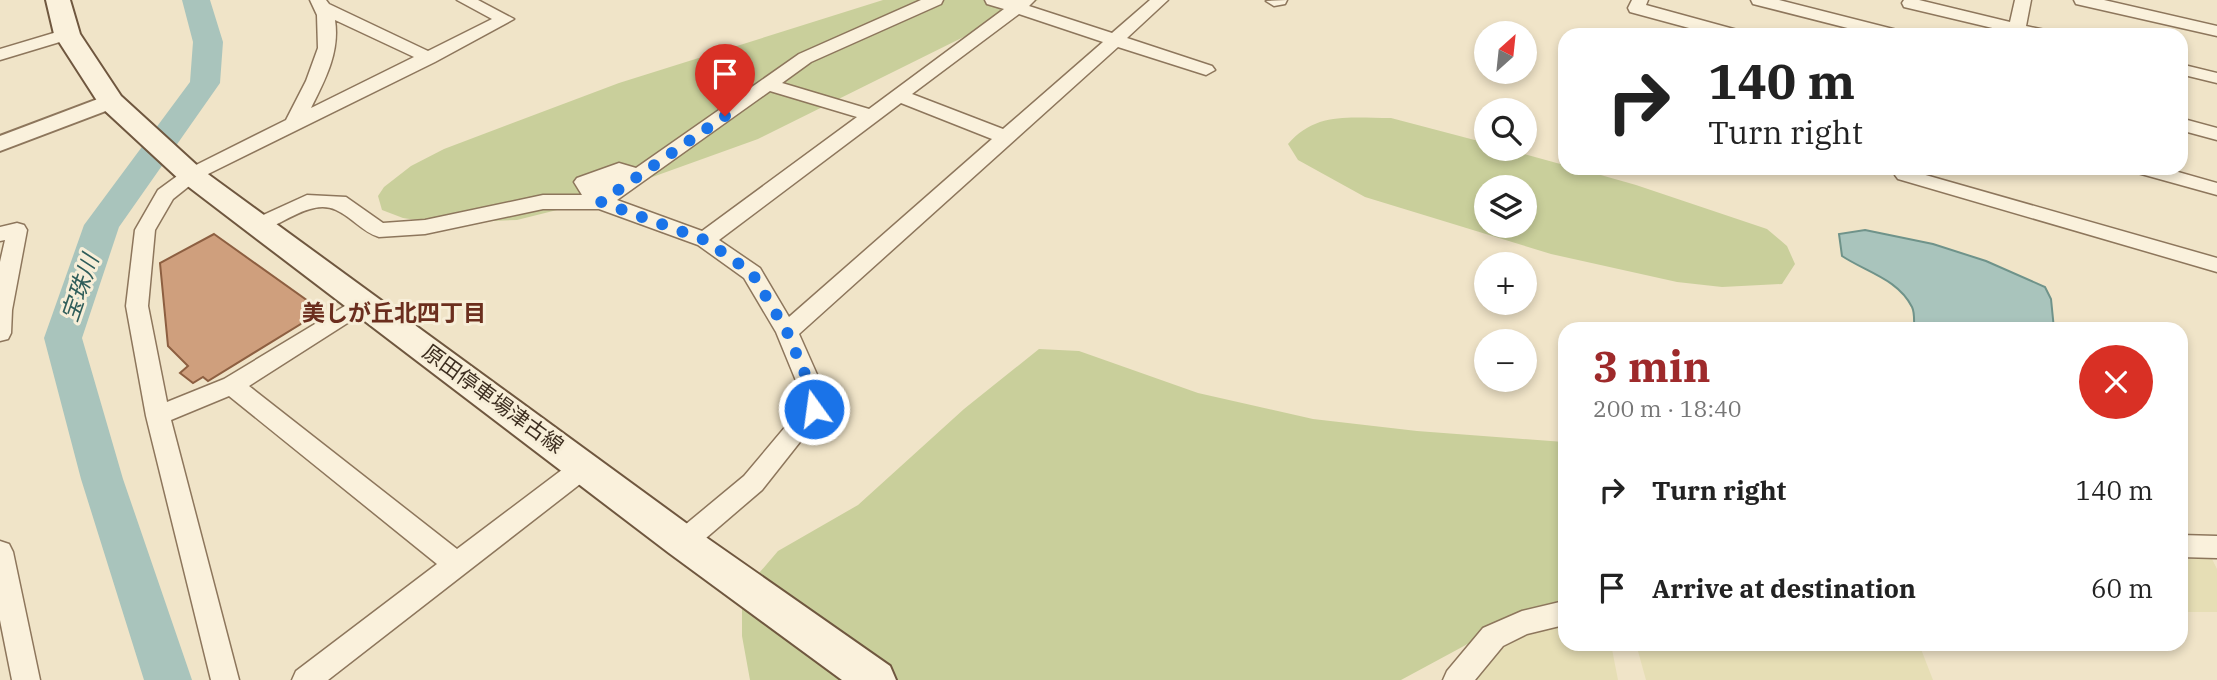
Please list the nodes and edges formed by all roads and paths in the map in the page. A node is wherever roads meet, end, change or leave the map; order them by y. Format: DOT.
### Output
graph roads {
  1 [pos="58,0"];
  2 [pos="465,0"];
  3 [pos="935,0"];
  4 [pos="993,0"];
  5 [pos="1160,0"];
  6 [pos="1640,0"];
  7 [pos="1759,0"];
  8 [pos="2023,0"];
  9 [pos="2082,0"];
  10 [pos="1911,2"];
  11 [pos="321,4"];
  12 [pos="1022,4"];
  13 [pos="1709,28"];
  14 [pos="1868,28"];
  15 [pos="1903,28"];
  16 [pos="2013,28"];
  17 [pos="2017,28"];
  18 [pos="2217,31"];
  19 [pos="67,34"];
  20 [pos="1114,41"];
  21 [pos="0,55"];
  22 [pos="429,58"];
  23 [pos="1206,70"];
  24 [pos="2188,71"];
  25 [pos="2217,78"];
  26 [pos="769,85"];
  27 [pos="897,95"];
  28 [pos="111,101"];
  29 [pos="869,115"];
  30 [pos="2188,126"];
  31 [pos="292,127"];
  32 [pos="2217,134"];
  33 [pos="1005,138"];
  34 [pos="0,144"];
  35 [pos="188,171"];
  36 [pos="607,173"];
  37 [pos="1909,175"];
  38 [pos="2166,175"];
  39 [pos="638,176"];
  40 [pos="2217,189"];
  41 [pos="601,202"];
  42 [pos="257,226"];
  43 [pos="0,234"];
  44 [pos="705,240"];
  45 [pos="2217,265"];
  46 [pos="363,303"];
  47 [pos="787,332"];
  48 [pos="0,333"];
  49 [pos="232,385"];
  50 [pos="159,416"];
  51 [pos="584,467"];
  52 [pos="683,542"];
  53 [pos="2188,546"];
  54 [pos="2217,547"];
  55 [pos="0,552"];
  56 [pos="455,563"];
  57 [pos="1558,614"];
  58 [pos="26,680"];
  59 [pos="225,680"];
  60 [pos="306,680"];
  61 [pos="875,680"];
  62 [pos="1457,680"];
  1 -- 19 [label="main road, 原田停車場津古線"];
  2 -- 22 [label="street"];
  3 -- 26 [label="street"];
  4 -- 12 [label="street"];
  5 -- 20 [label="street"];
  6 -- 13 [label="street"];
  7 -- 14 [label="street"];
  8 -- 17 [label="street"];
  9 -- 18 [label="street"];
  10 -- 15 [label="street"];
  10 -- 16 [label="street"];
  11 -- 22 [label="street"];
  11 -- 31 [label="street"];
  12 -- 20 [label="street"];
  12 -- 27 [label="street"];
  19 -- 21 [label="street"];
  19 -- 28 [label="main road, 原田停車場津古線"];
  20 -- 23 [label="street"];
  20 -- 33 [label="street"];
  22 -- 31 [label="street"];
  24 -- 25 [label="street"];
  26 -- 29 [label="street"];
  26 -- 39 [label="street"];
  27 -- 29 [label="street"];
  27 -- 33 [label="street"];
  28 -- 34 [label="street"];
  28 -- 35 [label="main road, 原田停車場津古線"];
  29 -- 44 [label="street"];
  30 -- 32 [label="street"];
  31 -- 35 [label="street"];
  33 -- 47 [label="street"];
  35 -- 42 [label="main road, 原田停車場津古線"];
  35 -- 50 [label="street"];
  36 -- 39 [label="street"];
  37 -- 45 [label="street"];
  38 -- 40 [label="street"];
  39 -- 41 [label="street"];
  41 -- 42 [label="street"];
  41 -- 44 [label="street"];
  42 -- 46 [label="main road, 原田停車場津古線"];
  43 -- 48 [label="street"];
  44 -- 47 [label="street"];
  46 -- 49 [label="street"];
  46 -- 51 [label="main road, 原田停車場津古線"];
  47 -- 52 [label="street"];
  49 -- 50 [label="street"];
  49 -- 56 [label="street"];
  50 -- 59 [label="street"];
  51 -- 52 [label="main road, 原田停車場津古線"];
  51 -- 56 [label="street"];
  52 -- 61 [label="main road, 原田停車場津古線"];
  53 -- 54 [label="street"];
  55 -- 58 [label="street"];
  56 -- 60 [label="street"];
  57 -- 62 [label="street"];
}
